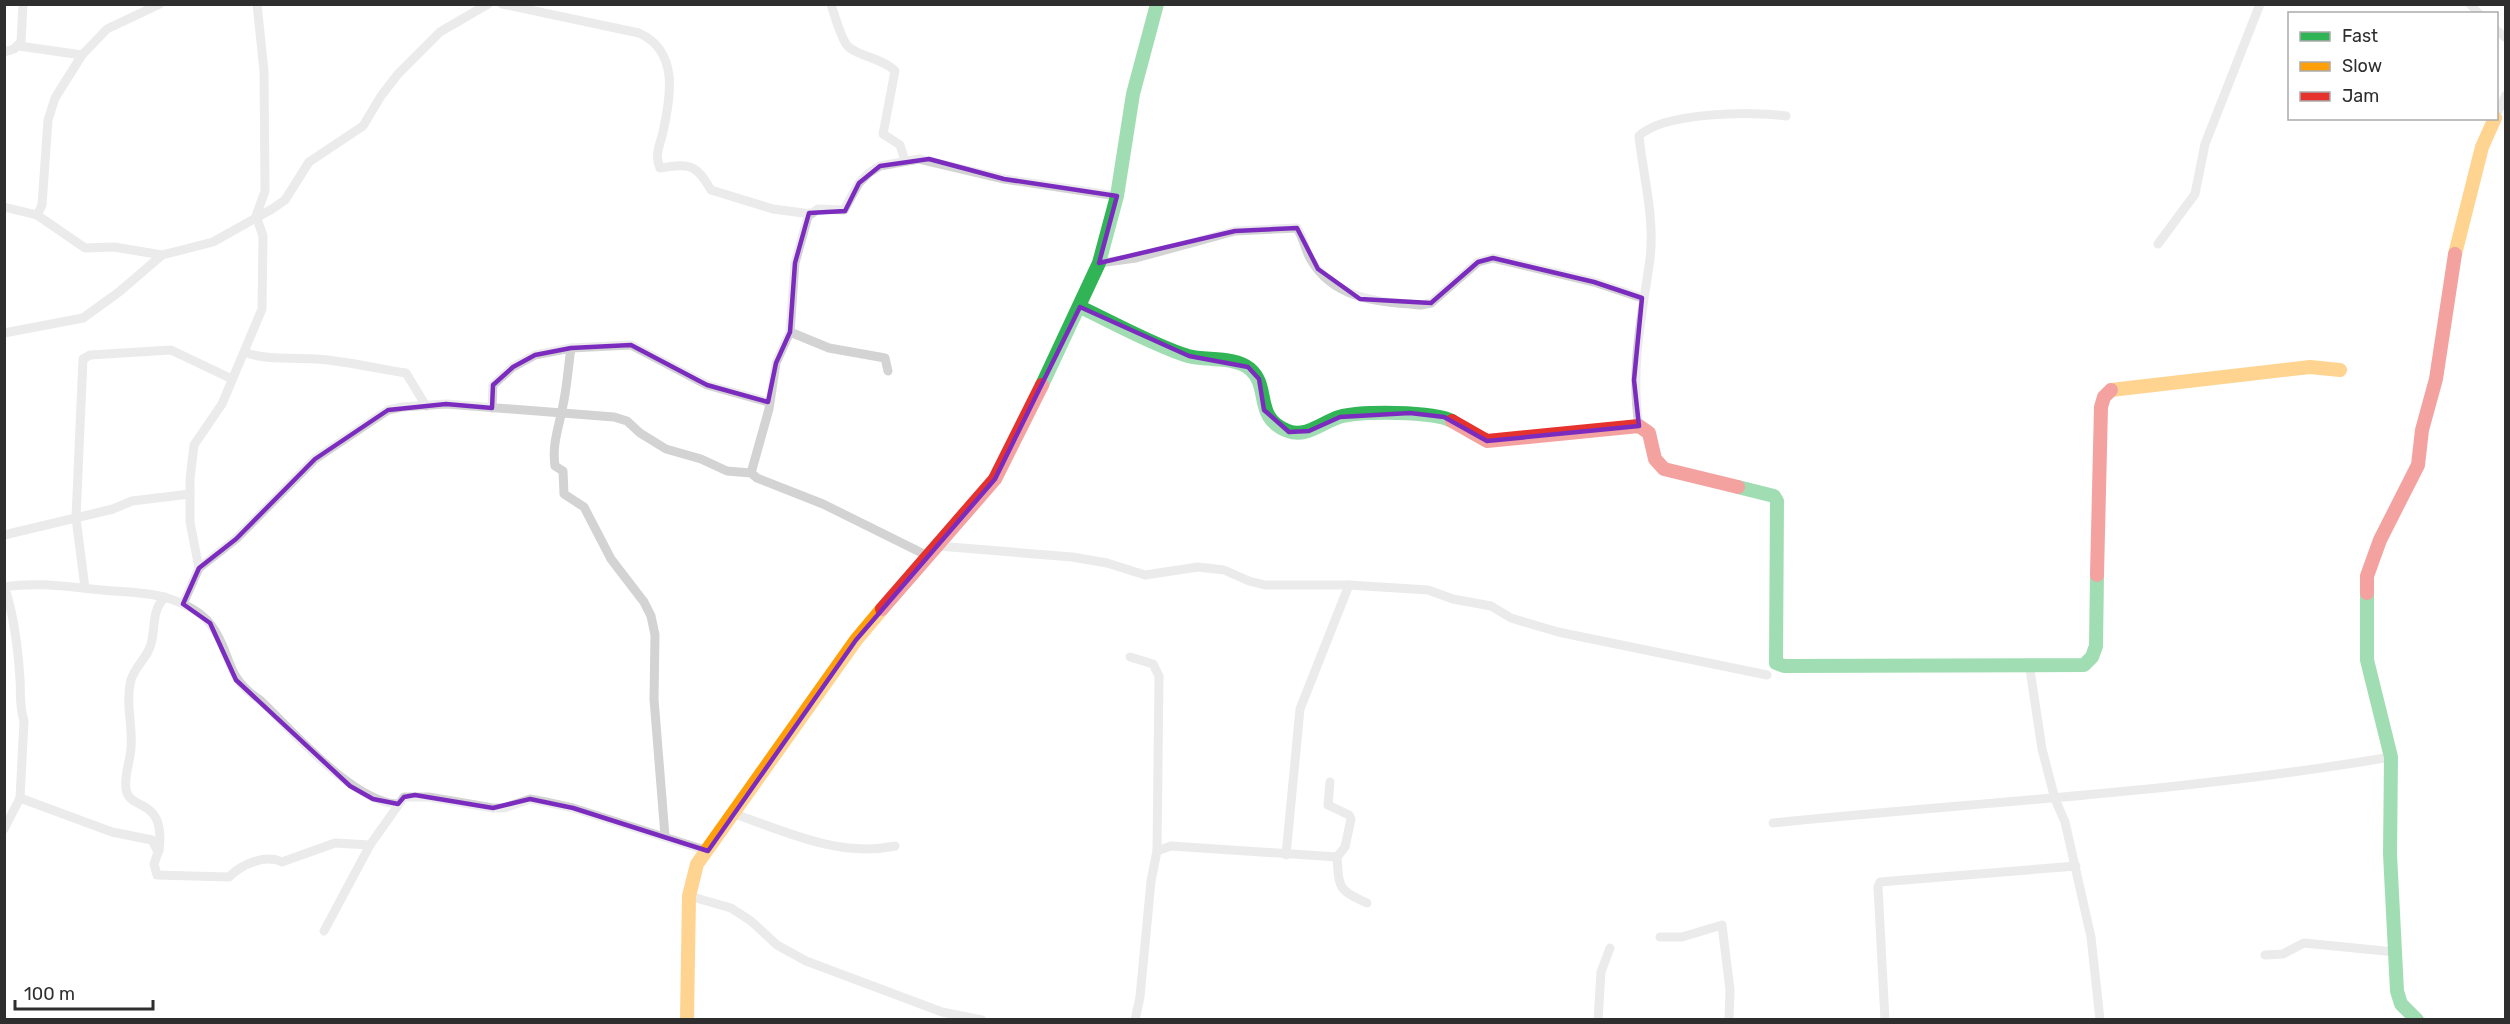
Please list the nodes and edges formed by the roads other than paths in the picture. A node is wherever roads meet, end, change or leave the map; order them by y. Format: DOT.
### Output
graph roads {
  1 [pos="23,4"];
  2 [pos="160,4"];
  3 [pos="257,4"];
  4 [pos="488,4"];
  5 [pos="502,4"];
  6 [pos="831,4"];
  7 [pos="1157,4"];
  8 [pos="2260,4"];
  9 [pos="19,46"];
  10 [pos="4,52"];
  11 [pos="82,56"];
  12 [pos="2505,95"];
  13 [pos="2498,112"];
  14 [pos="1786,116"];
  15 [pos="2495,120"];
  16 [pos="905,161"];
  17 [pos="1117,196"];
  18 [pos="4,207"];
  19 [pos="809,213"];
  20 [pos="37,215"];
  21 [pos="256,216"];
  22 [pos="2158,244"];
  23 [pos="162,255"];
  24 [pos="1098,263"];
  25 [pos="1642,298"];
  26 [pos="1080,307"];
  27 [pos="790,332"];
  28 [pos="4,333"];
  29 [pos="571,348"];
  30 [pos="245,352"];
  31 [pos="2340,370"];
  32 [pos="888,371"];
  33 [pos="232,379"];
  34 [pos="768,402"];
  35 [pos="426,406"];
  36 [pos="492,408"];
  37 [pos="562,414"];
  38 [pos="1639,426"];
  39 [pos="751,473"];
  40 [pos="190,494"];
  41 [pos="76,518"];
  42 [pos="4,535"];
  43 [pos="938,546"];
  44 [pos="926,555"];
  45 [pos="199,568"];
  46 [pos="1349,585"];
  47 [pos="5,586"];
  48 [pos="85,588"];
  49 [pos="165,597"];
  50 [pos="183,604"];
  51 [pos="1130,657"];
  52 [pos="2029,663"];
  53 [pos="1767,675"];
  54 [pos="2391,757"];
  55 [pos="1330,782"];
  56 [pos="20,798"];
  57 [pos="2055,799"];
  58 [pos="398,804"];
  59 [pos="732,813"];
  60 [pos="1773,823"];
  61 [pos="4,829"];
  62 [pos="665,836"];
  63 [pos="370,845"];
  64 [pos="895,846"];
  65 [pos="708,851"];
  66 [pos="1157,851"];
  67 [pos="158,852"];
  68 [pos="1286,855"];
  69 [pos="1337,856"];
  70 [pos="2076,866"];
  71 [pos="688,896"];
  72 [pos="1367,903"];
  73 [pos="324,931"];
  74 [pos="1660,937"];
  75 [pos="1610,948"];
  76 [pos="2395,951"];
  77 [pos="2265,955"];
  78 [pos="687,1020"];
  79 [pos="982,1020"];
  80 [pos="1135,1020"];
  81 [pos="1598,1020"];
  82 [pos="1729,1020"];
  83 [pos="1885,1020"];
  84 [pos="2100,1020"];
  85 [pos="2417,1020"];
  1 -- 9 [label="street"];
  2 -- 11 [label="street"];
  3 -- 21 [label="street"];
  4 -- 21 [label="street"];
  5 -- 19 [label="street"];
  6 -- 16 [label="street"];
  7 -- 17 [label="street"];
  8 -- 22 [label="street"];
  9 -- 10 [label="street"];
  9 -- 11 [label="street"];
  11 -- 20 [label="street"];
  12 -- 13 [label="street"];
  14 -- 25 [label="street"];
  15 -- 54 [label="street"];
  16 -- 17 [label="street"];
  16 -- 19 [label="street"];
  17 -- 24 [label="street"];
  18 -- 20 [label="street"];
  19 -- 27 [label="street"];
  20 -- 23 [label="street"];
  21 -- 23 [label="street"];
  21 -- 30 [label="street"];
  23 -- 28 [label="street"];
  24 -- 25 [label="street"];
  24 -- 26 [label="street"];
  25 -- 38 [label="street"];
  26 -- 38 [label="street"];
  26 -- 43 [label="street"];
  27 -- 32 [label="street"];
  27 -- 34 [label="street"];
  29 -- 34 [label="street"];
  29 -- 36 [label="street"];
  29 -- 37 [label="street"];
  30 -- 33 [label="street"];
  30 -- 35 [label="street"];
  31 -- 52 [label="street"];
  33 -- 40 [label="street"];
  33 -- 41 [label="street"];
  34 -- 39 [label="street"];
  35 -- 36 [label="street"];
  35 -- 45 [label="street"];
  36 -- 37 [label="street"];
  37 -- 39 [label="street"];
  37 -- 62 [label="street"];
  38 -- 52 [label="street"];
  39 -- 44 [label="street"];
  40 -- 41 [label="street"];
  40 -- 45 [label="street"];
  41 -- 42 [label="street"];
  41 -- 48 [label="street"];
  43 -- 44 [label="street"];
  43 -- 46 [label="street"];
  44 -- 59 [label="street"];
  45 -- 50 [label="street"];
  46 -- 53 [label="street"];
  46 -- 68 [label="street"];
  47 -- 48 [label="street"];
  47 -- 56 [label="street"];
  48 -- 49 [label="street"];
  49 -- 50 [label="street"];
  49 -- 67 [label="street"];
  50 -- 58 [label="street"];
  51 -- 66 [label="street"];
  52 -- 57 [label="street"];
  54 -- 57 [label="street"];
  54 -- 76 [label="street"];
  55 -- 69 [label="street"];
  56 -- 61 [label="street"];
  56 -- 67 [label="street"];
  57 -- 60 [label="street"];
  57 -- 70 [label="street"];
  58 -- 62 [label="street"];
  58 -- 63 [label="street"];
  59 -- 64 [label="street"];
  59 -- 65 [label="street"];
  62 -- 65 [label="street"];
  63 -- 67 [label="street"];
  63 -- 73 [label="street"];
  65 -- 71 [label="street"];
  66 -- 68 [label="street"];
  66 -- 80 [label="street"];
  68 -- 69 [label="street"];
  69 -- 72 [label="street"];
  70 -- 83 [label="street"];
  70 -- 84 [label="street"];
  71 -- 78 [label="street"];
  71 -- 79 [label="street"];
  74 -- 82 [label="street"];
  75 -- 81 [label="street"];
  76 -- 77 [label="street"];
  76 -- 85 [label="street"];
}
